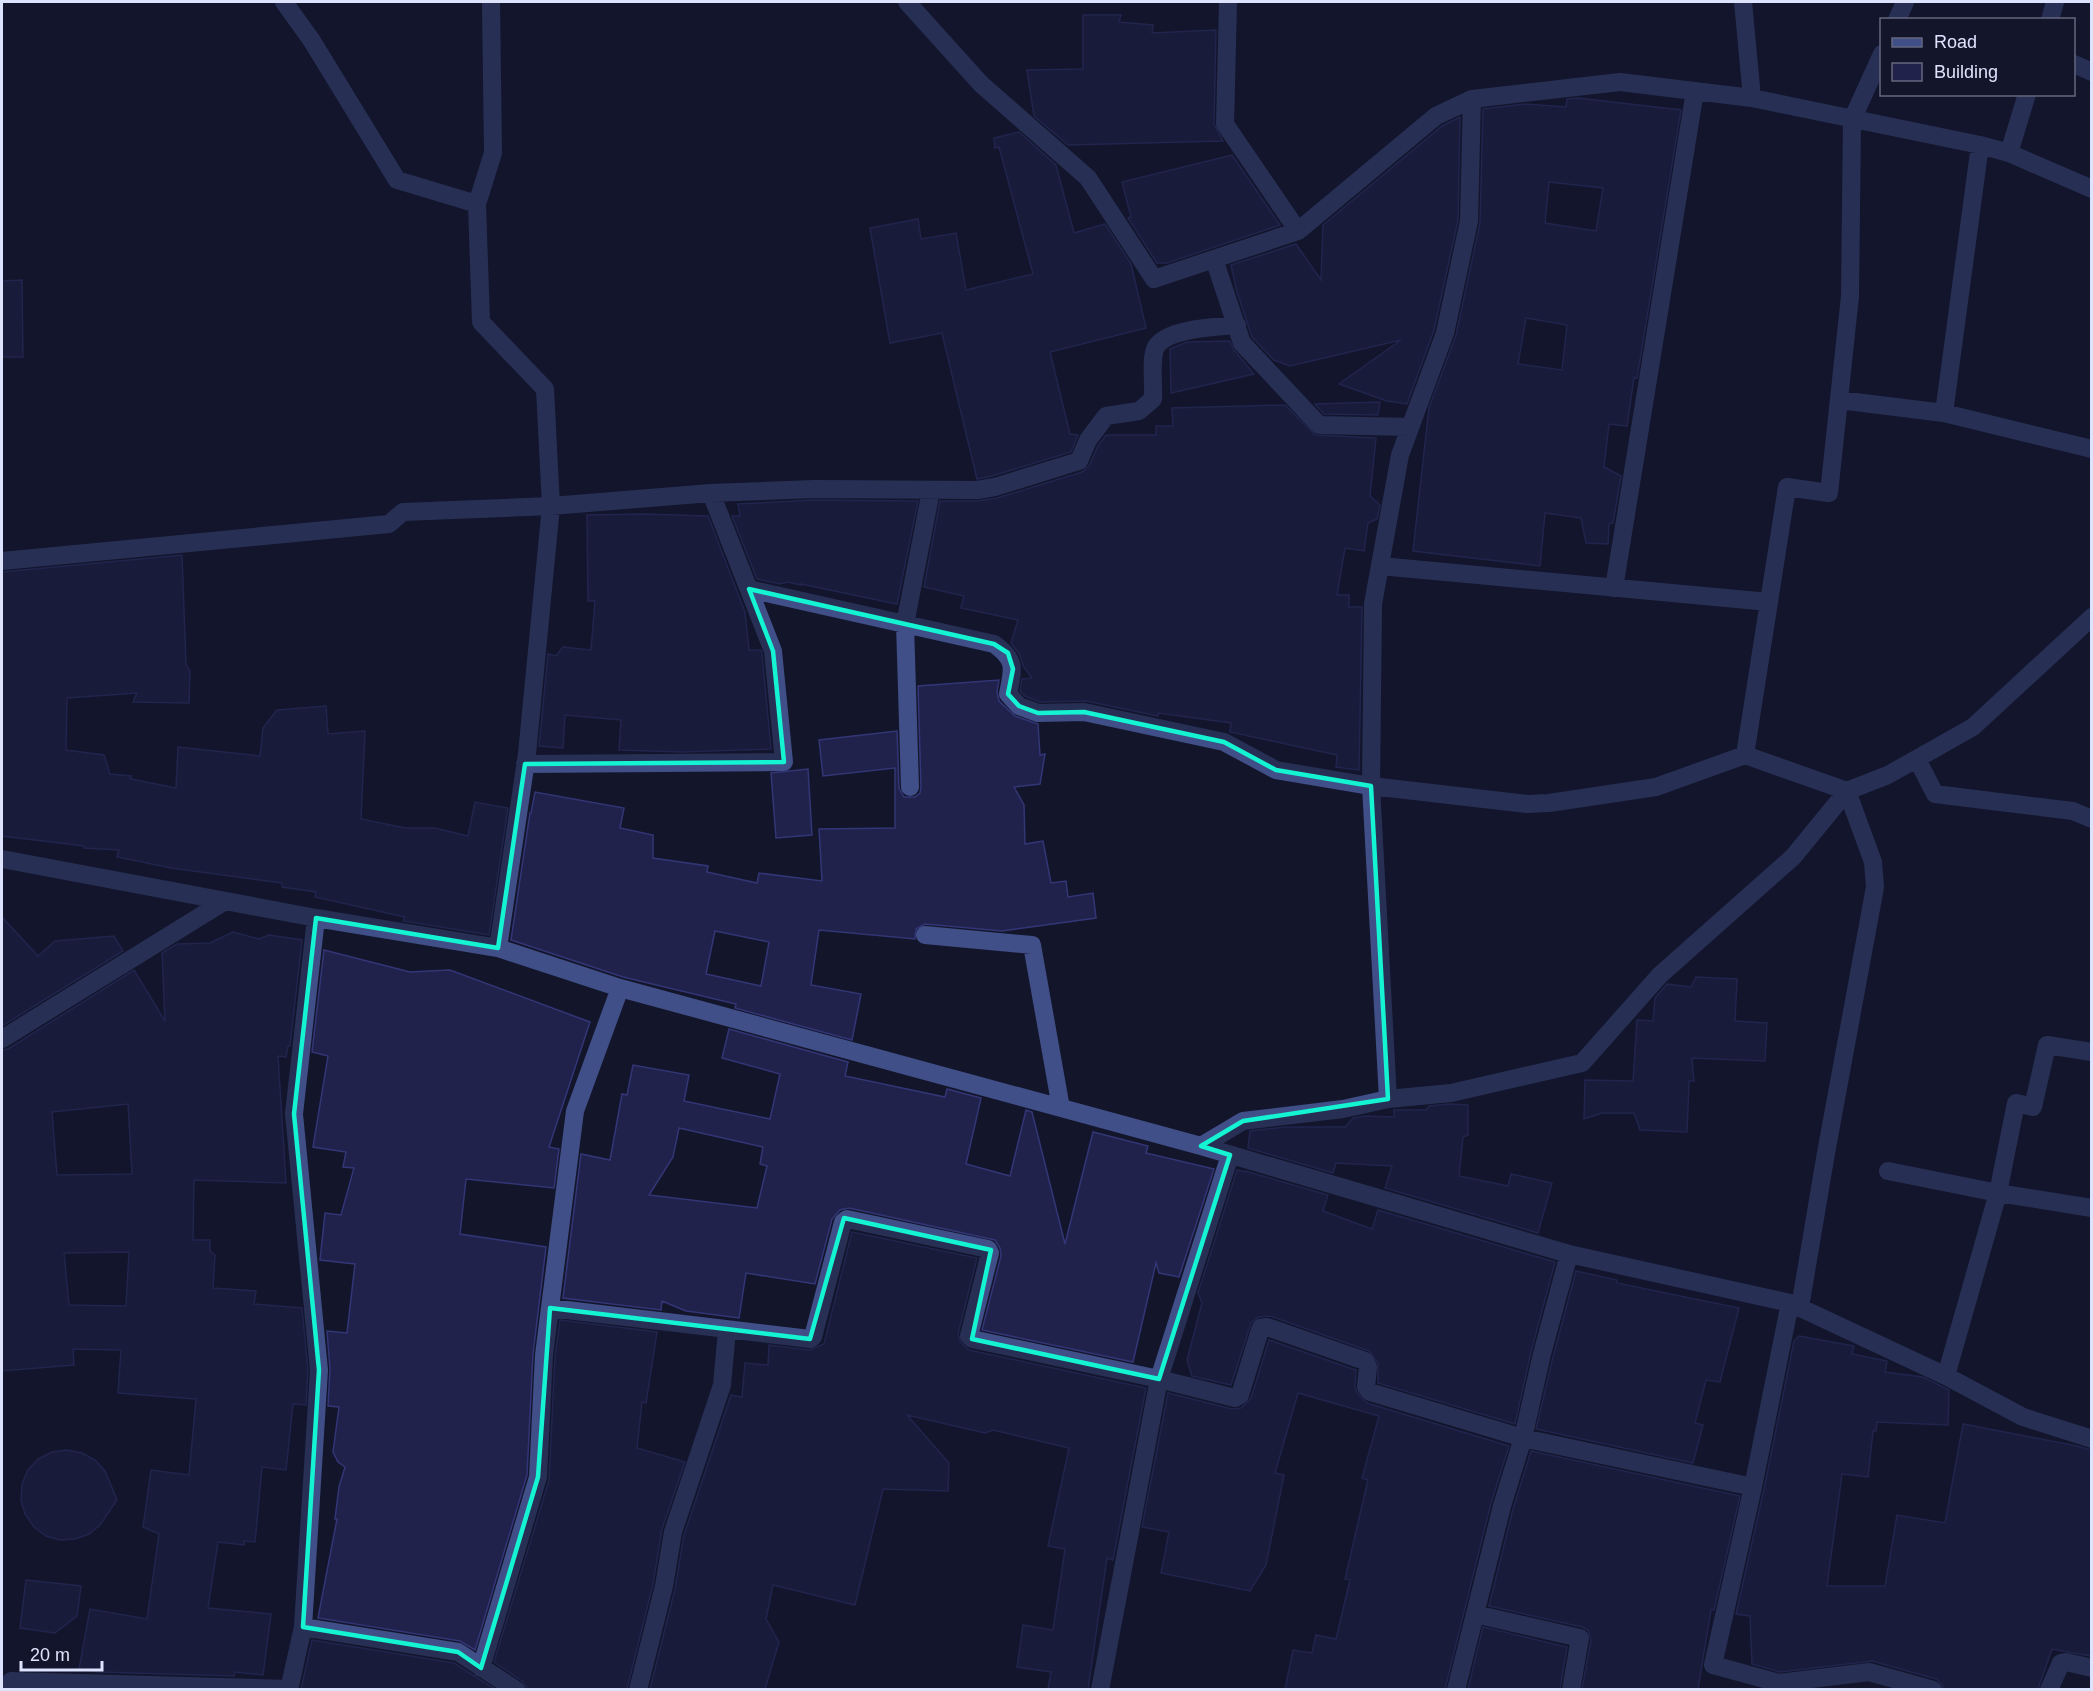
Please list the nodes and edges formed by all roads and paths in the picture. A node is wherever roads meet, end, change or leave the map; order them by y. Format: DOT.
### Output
graph roads {
  1 [pos="284,2"];
  2 [pos="491,2"];
  3 [pos="907,2"];
  4 [pos="1228,2"];
  5 [pos="1743,2"];
  6 [pos="1905,2"];
  7 [pos="2055,2"];
  8 [pos="1898,18"];
  9 [pos="2051,18"];
  10 [pos="1880,56"];
  11 [pos="2075,65"];
  12 [pos="2091,72"];
  13 [pos="1695,91"];
  14 [pos="2026,96"];
  15 [pos="1752,98"];
  16 [pos="1472,99"];
  17 [pos="1852,120"];
  18 [pos="1980,145"];
  19 [pos="2009,153"];
  20 [pos="2091,189"];
  21 [pos="477,204"];
  22 [pos="1298,231"];
  23 [pos="1214,259"];
  24 [pos="1236,325"];
  25 [pos="1839,400"];
  26 [pos="1944,413"];
  27 [pos="1410,427"];
  28 [pos="2091,449"];
  29 [pos="931,491"];
  30 [pos="711,493"];
  31 [pos="551,506"];
  32 [pos="2,561"];
  33 [pos="1380,566"];
  34 [pos="1614,588"];
  35 [pos="749,589"];
  36 [pos="1769,602"];
  37 [pos="2091,617"];
  38 [pos="905,624"];
  39 [pos="1745,755"];
  40 [pos="1917,759"];
  41 [pos="525,764"];
  42 [pos="1371,786"];
  43 [pos="910,787"];
  44 [pos="1847,791"];
  45 [pos="2091,819"];
  46 [pos="2,859"];
  47 [pos="225,901"];
  48 [pos="315,918"];
  49 [pos="926,935"];
  50 [pos="498,948"];
  51 [pos="620,988"];
  52 [pos="2,1039"];
  53 [pos="2091,1052"];
  54 [pos="1388,1099"];
  55 [pos="1061,1108"];
  56 [pos="1201,1146"];
  57 [pos="1230,1155"];
  58 [pos="1888,1171"];
  59 [pos="1998,1193"];
  60 [pos="2091,1208"];
  61 [pos="1569,1254"];
  62 [pos="1795,1305"];
  63 [pos="550,1308"];
  64 [pos="727,1330"];
  65 [pos="1946,1376"];
  66 [pos="1159,1379"];
  67 [pos="1523,1438"];
  68 [pos="2091,1439"];
  69 [pos="1753,1487"];
  70 [pos="1475,1614"];
  71 [pos="303,1627"];
  72 [pos="482,1668"];
  73 [pos="2091,1668"];
  74 [pos="1779,1686"];
  75 [pos="9,1689"];
  76 [pos="289,1689"];
  77 [pos="516,1689"];
  78 [pos="638,1689"];
  79 [pos="1100,1689"];
  80 [pos="1456,1689"];
  81 [pos="1571,1689"];
  82 [pos="1933,1689"];
  83 [pos="2049,1689"];
  1 -- 21 [label="street"];
  2 -- 21 [label="street"];
  3 -- 23 [label="street"];
  4 -- 22 [label="street"];
  5 -- 15 [label="street"];
  6 -- 8 [label="street"];
  7 -- 9 [label="street"];
  10 -- 17 [label="street"];
  11 -- 12 [label="street"];
  13 -- 15 [label="street"];
  13 -- 16 [label="street"];
  13 -- 34 [label="street"];
  14 -- 19 [label="street"];
  15 -- 17 [label="street"];
  16 -- 22 [label="street"];
  16 -- 27 [label="street"];
  17 -- 18 [label="street"];
  17 -- 25 [label="street"];
  18 -- 19 [label="street"];
  18 -- 26 [label="street"];
  19 -- 20 [label="street"];
  21 -- 31 [label="street"];
  22 -- 23 [label="street"];
  23 -- 24 [label="street"];
  24 -- 27 [label="street"];
  24 -- 29 [label="street"];
  25 -- 26 [label="street"];
  25 -- 36 [label="street"];
  26 -- 28 [label="street"];
  27 -- 33 [label="street"];
  29 -- 30 [label="street"];
  29 -- 38 [label="street"];
  30 -- 31 [label="street"];
  30 -- 35 [label="street"];
  31 -- 32 [label="street"];
  31 -- 41 [label="street"];
  33 -- 34 [label="street"];
  33 -- 42 [label="street"];
  34 -- 36 [label="street"];
  35 -- 38 [label="street"];
  35 -- 41 [label="street"];
  36 -- 39 [label="street"];
  37 -- 40 [label="street"];
  38 -- 42 [label="street"];
  38 -- 43 [label="street"];
  39 -- 42 [label="street"];
  39 -- 44 [label="street"];
  40 -- 44 [label="street"];
  40 -- 45 [label="street"];
  41 -- 50 [label="street"];
  42 -- 54 [label="street"];
  44 -- 54 [label="street"];
  44 -- 62 [label="street"];
  46 -- 47 [label="street"];
  47 -- 48 [label="street"];
  47 -- 52 [label="street"];
  48 -- 50 [label="street"];
  48 -- 71 [label="street"];
  49 -- 55 [label="street"];
  50 -- 51 [label="street"];
  51 -- 55 [label="street"];
  51 -- 63 [label="street"];
  53 -- 59 [label="street"];
  54 -- 56 [label="street"];
  55 -- 56 [label="street"];
  56 -- 57 [label="street"];
  57 -- 61 [label="street"];
  57 -- 66 [label="street"];
  58 -- 59 [label="street"];
  59 -- 60 [label="street"];
  59 -- 65 [label="street"];
  61 -- 62 [label="street"];
  61 -- 67 [label="street"];
  62 -- 65 [label="street"];
  62 -- 69 [label="street"];
  63 -- 64 [label="street"];
  63 -- 72 [label="street"];
  64 -- 66 [label="street"];
  64 -- 78 [label="street"];
  65 -- 68 [label="street"];
  66 -- 67 [label="street"];
  66 -- 79 [label="street"];
  67 -- 69 [label="street"];
  67 -- 70 [label="street"];
  69 -- 74 [label="street"];
  70 -- 80 [label="street"];
  70 -- 81 [label="street"];
  71 -- 72 [label="street"];
  71 -- 76 [label="street"];
  72 -- 77 [label="street"];
  73 -- 83 [label="street"];
  74 -- 82 [label="street"];
  75 -- 76 [label="street"];
}
